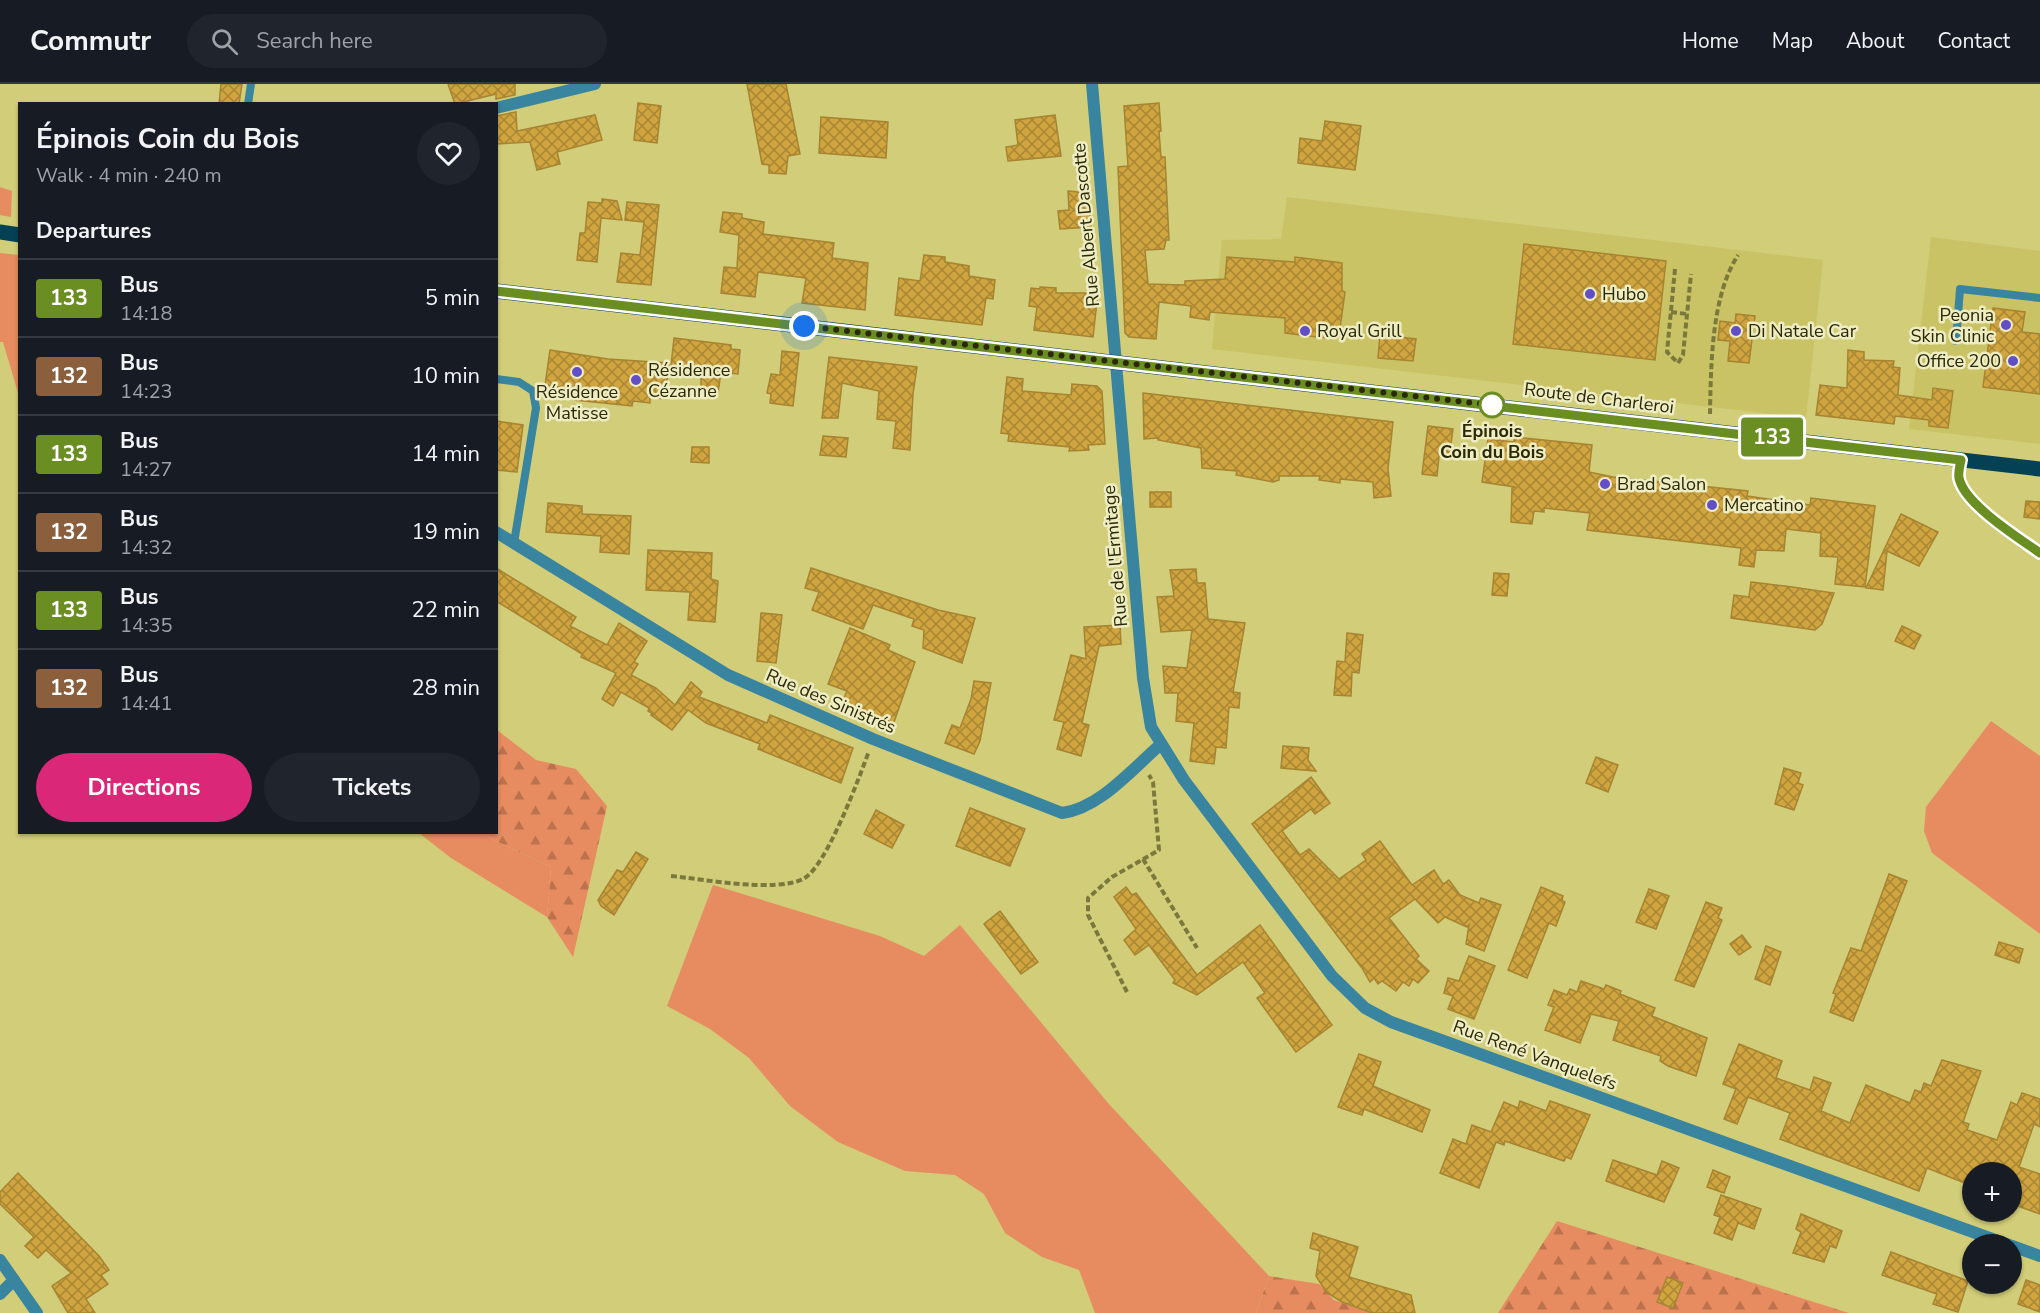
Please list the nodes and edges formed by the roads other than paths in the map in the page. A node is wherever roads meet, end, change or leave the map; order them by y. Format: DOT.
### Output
graph roads {
  1 [pos="251,84"];
  2 [pos="596,84"];
  3 [pos="1092,84"];
  4 [pos="248,102"];
  5 [pos="498,108"];
  6 [pos="0,232"];
  7 [pos="18,235"];
  8 [pos="498,291"];
  9 [pos="2040,298"];
  10 [pos="1956,341"];
  11 [pos="1117,362"];
  12 [pos="498,379"];
  13 [pos="1961,460"];
  14 [pos="2040,469"];
  15 [pos="498,533"];
  16 [pos="514,543"];
  17 [pos="2040,553"];
  18 [pos="1160,745"];
  19 [pos="1977,1234"];
  20 [pos="2022,1250"];
  21 [pos="2040,1256"];
  22 [pos="0,1260"];
  23 [pos="14,1280"];
  24 [pos="0,1294"];
  25 [pos="37,1313"];
  1 -- 4 [label="lane"];
  2 -- 5 [label="street"];
  3 -- 11 [label="street, Rue Albert Dascotte"];
  6 -- 7 [label="main road"];
  8 -- 11 [label="main road, Route de Charleroi"];
  9 -- 10 [label="lane"];
  11 -- 13 [label="main road, Route de Charleroi"];
  11 -- 18 [label="street, Rue de l'Ermitage"];
  12 -- 16 [label="lane"];
  13 -- 14 [label="main road, Route de Charleroi"];
  13 -- 17 [label="street"];
  15 -- 16 [label="street, Rue des Sinistrés"];
  16 -- 18 [label="street, Rue des Sinistrés"];
  18 -- 19 [label="street, Rue René Vanquelefs"];
  20 -- 21 [label="street, Rue René Vanquelefs"];
  22 -- 23 [label="street"];
  23 -- 24 [label="street"];
  23 -- 25 [label="street"];
}
